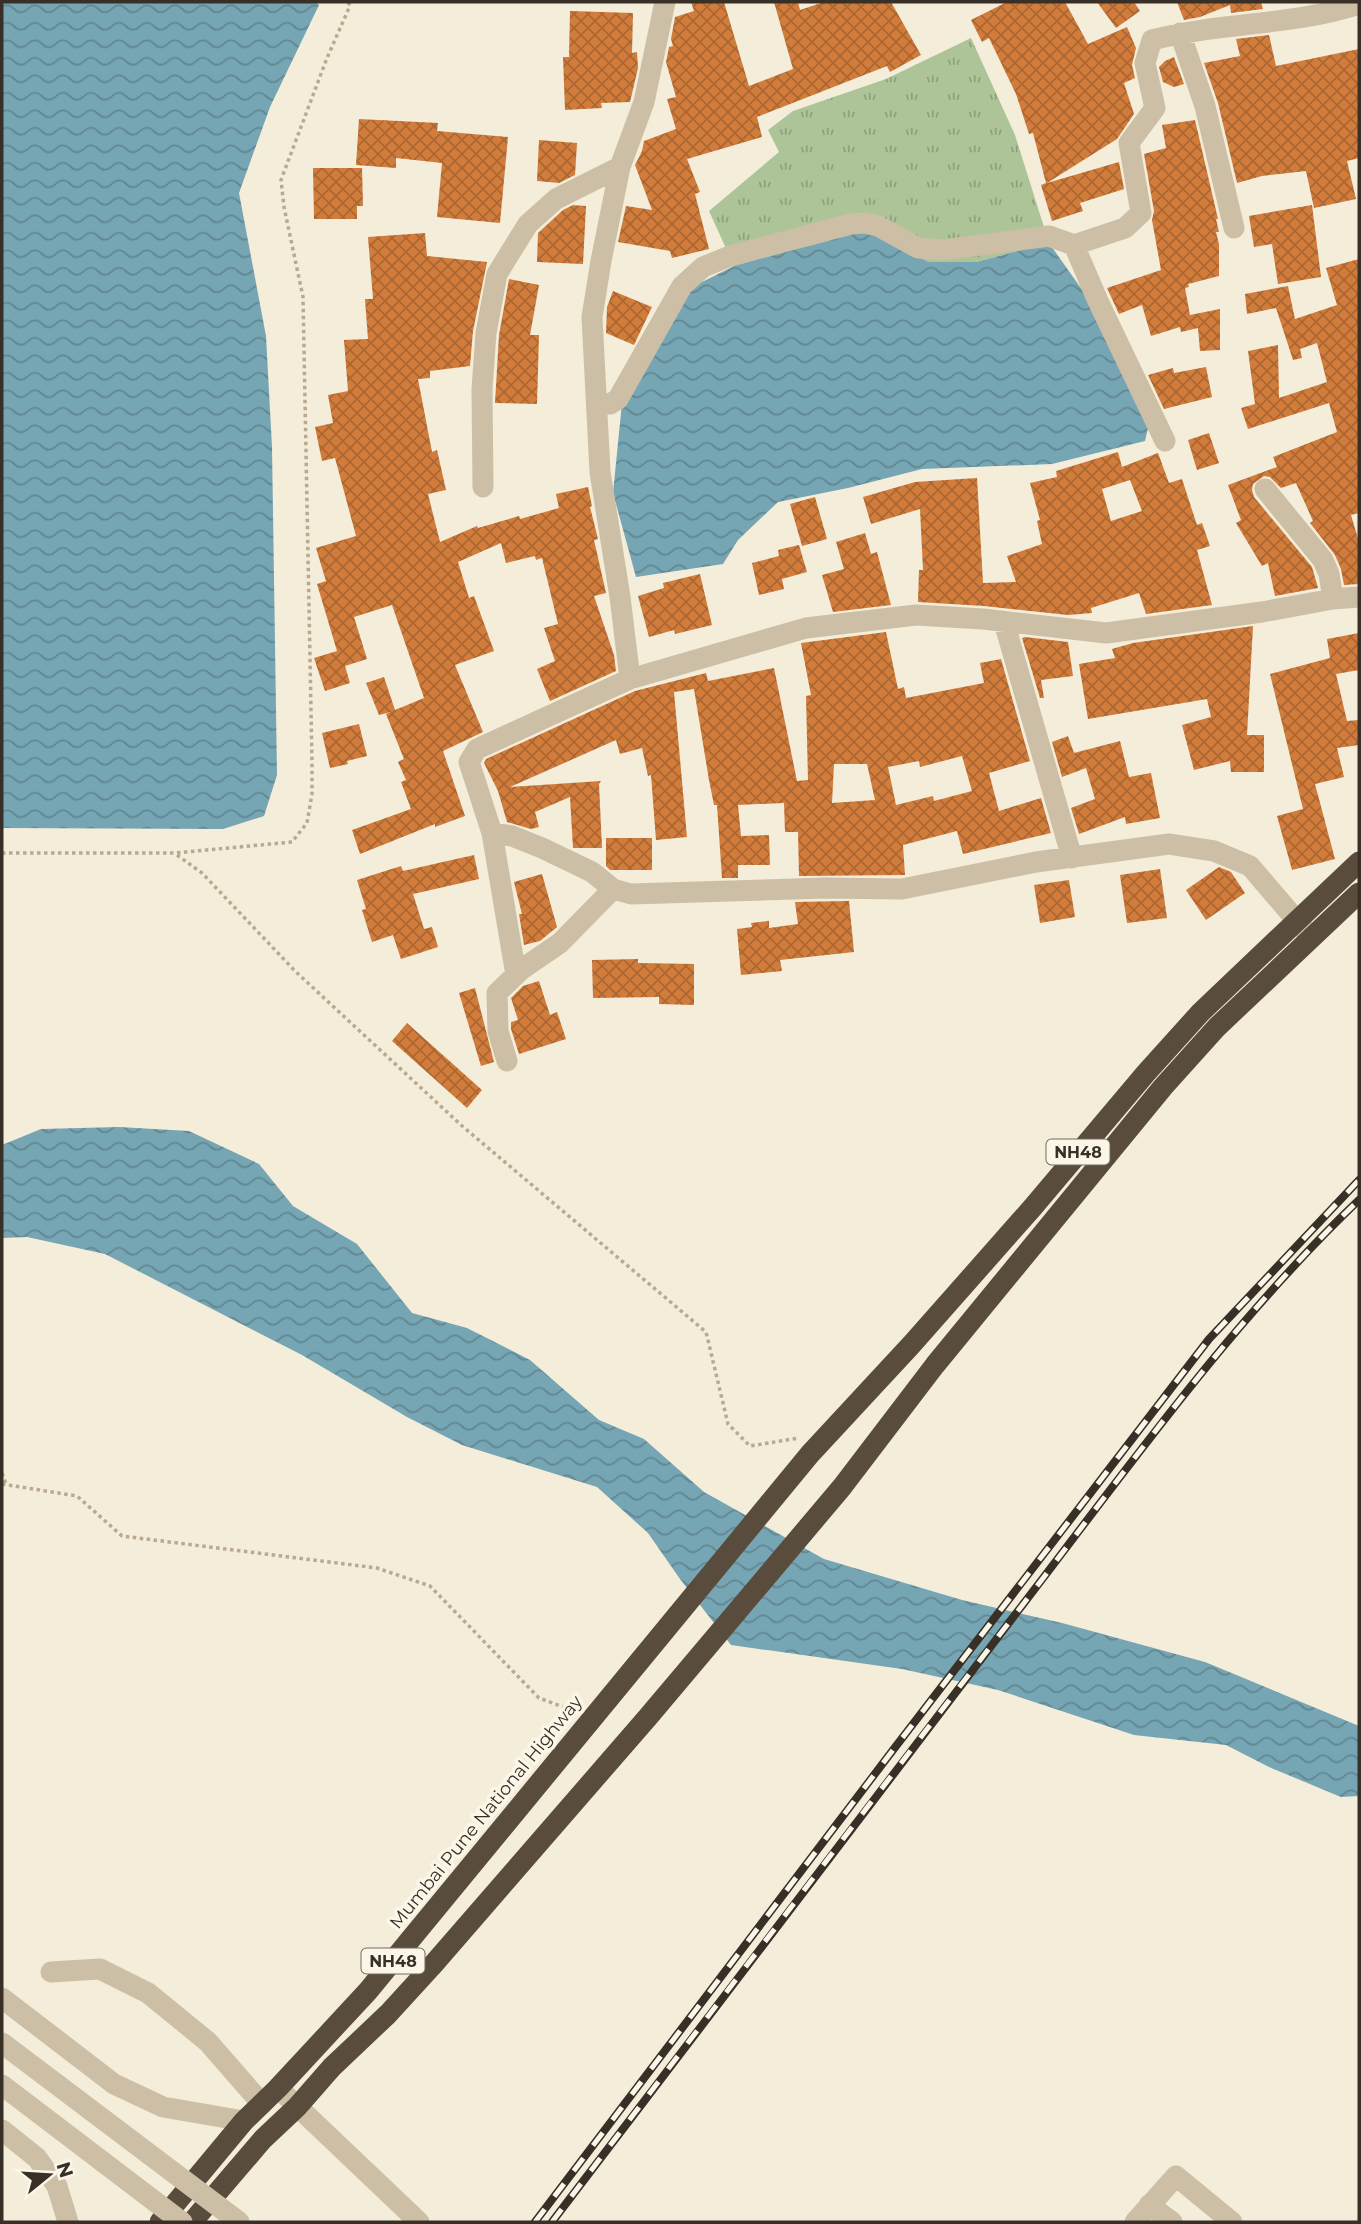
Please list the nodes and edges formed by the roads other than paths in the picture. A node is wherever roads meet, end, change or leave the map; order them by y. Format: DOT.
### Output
graph roads {
  1 [pos="665,2"];
  2 [pos="1359,4"];
  3 [pos="1180,33"];
  4 [pos="620,167"];
  5 [pos="1234,228"];
  6 [pos="1074,245"];
  7 [pos="597,404"];
  8 [pos="1165,442"];
  9 [pos="483,487"];
  10 [pos="1265,489"];
  11 [pos="1359,597"];
  12 [pos="1333,599"];
  13 [pos="1004,622"];
  14 [pos="630,679"];
  15 [pos="492,833"];
  16 [pos="1072,858"];
  17 [pos="1359,862"];
  18 [pos="612,889"];
  19 [pos="1359,893"];
  20 [pos="1297,921"];
  21 [pos="1311,938"];
  22 [pos="516,975"];
  23 [pos="507,1061"];
  24 [pos="51,1972"];
  25 [pos="2,1998"];
  26 [pos="2,2043"];
  27 [pos="2,2085"];
  28 [pos="278,2088"];
  29 [pos="262,2104"];
  30 [pos="297,2107"];
  31 [pos="244,2121"];
  32 [pos="2,2130"];
  33 [pos="1149,2205"];
  34 [pos="68,2222"];
  35 [pos="160,2222"];
  36 [pos="182,2222"];
  37 [pos="192,2222"];
  38 [pos="239,2222"];
  39 [pos="419,2222"];
  40 [pos="1135,2222"];
  41 [pos="1172,2222"];
  42 [pos="1232,2222"];
  1 -- 4 [label="street"];
  2 -- 3 [label="street"];
  3 -- 5 [label="street"];
  3 -- 6 [label="street"];
  4 -- 7 [label="street"];
  4 -- 9 [label="street"];
  6 -- 7 [label="street"];
  6 -- 8 [label="street"];
  7 -- 14 [label="street"];
  10 -- 12 [label="street"];
  11 -- 12 [label="street"];
  12 -- 13 [label="street"];
  13 -- 14 [label="street"];
  13 -- 16 [label="street"];
  14 -- 15 [label="street"];
  15 -- 18 [label="street"];
  15 -- 22 [label="street"];
  16 -- 18 [label="street"];
  16 -- 20 [label="street"];
  17 -- 20 [label="highway, NH48"];
  18 -- 22 [label="street"];
  19 -- 21 [label="highway, NH48"];
  20 -- 21 [label="street"];
  20 -- 28 [label="highway, Mumbai Pune National Highway / NH48"];
  21 -- 30 [label="highway, NH48"];
  22 -- 23 [label="street"];
  24 -- 29 [label="street"];
  25 -- 31 [label="street"];
  26 -- 38 [label="street, bridge"];
  27 -- 36 [label="street, bridge"];
  28 -- 29 [label="highway, Mumbai Pune National Highway / NH48"];
  28 -- 30 [label="street"];
  29 -- 31 [label="highway, Mumbai Pune National Highway / NH48"];
  30 -- 37 [label="highway, NH48"];
  30 -- 39 [label="street"];
  31 -- 35 [label="highway, Mumbai Pune National Highway / NH48"];
  32 -- 34 [label="street"];
  33 -- 40 [label="street"];
  33 -- 41 [label="street"];
  33 -- 42 [label="street"];
}
